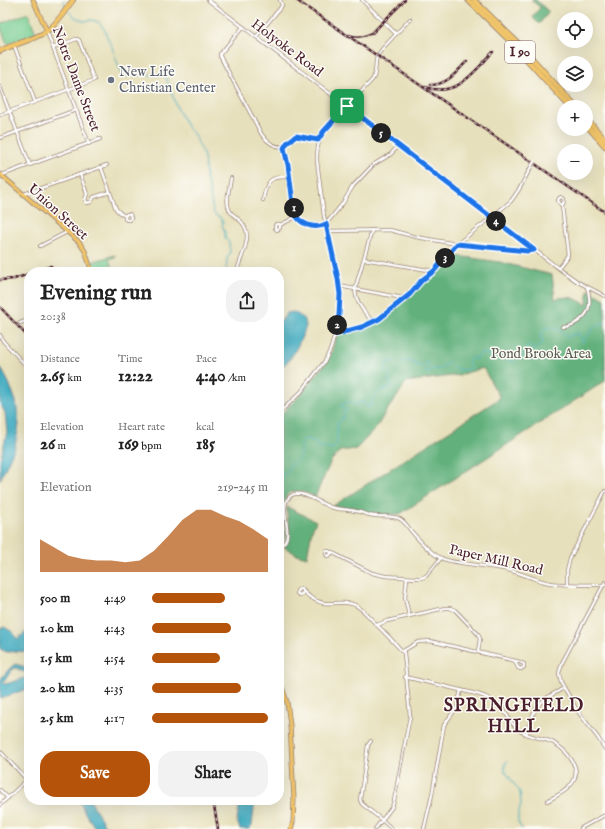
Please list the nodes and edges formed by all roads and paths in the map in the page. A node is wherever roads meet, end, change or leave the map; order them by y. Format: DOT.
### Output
graph roads {
  1 [pos="33,0"];
  2 [pos="74,0"];
  3 [pos="208,0"];
  4 [pos="280,0"];
  5 [pos="362,0"];
  6 [pos="468,0"];
  7 [pos="474,0"];
  8 [pos="410,19"];
  9 [pos="243,27"];
  10 [pos="47,31"];
  11 [pos="396,34"];
  12 [pos="256,37"];
  13 [pos="14,45"];
  14 [pos="53,48"];
  15 [pos="0,50"];
  16 [pos="0,86"];
  17 [pos="69,90"];
  18 [pos="564,100"];
  19 [pos="570,100"];
  20 [pos="35,102"];
  21 [pos="347,106"];
  22 [pos="76,110"];
  23 [pos="10,112"];
  24 [pos="0,115"];
  25 [pos="593,126"];
  26 [pos="17,132"];
  27 [pos="593,133"];
  28 [pos="0,138"];
  29 [pos="100,139"];
  30 [pos="318,140"];
  31 [pos="605,140"];
  32 [pos="89,144"];
  33 [pos="398,146"];
  34 [pos="605,146"];
  35 [pos="284,147"];
  36 [pos="533,163"];
  37 [pos="30,165"];
  38 [pos="107,165"];
  39 [pos="101,167"];
  40 [pos="80,174"];
  41 [pos="1,175"];
  42 [pos="290,177"];
  43 [pos="232,178"];
  44 [pos="110,192"];
  45 [pos="24,194"];
  46 [pos="87,194"];
  47 [pos="94,198"];
  48 [pos="263,200"];
  49 [pos="562,206"];
  50 [pos="125,216"];
  51 [pos="296,217"];
  52 [pos="492,217"];
  53 [pos="326,224"];
  54 [pos="280,225"];
  55 [pos="327,230"];
  56 [pos="372,230"];
  57 [pos="67,232"];
  58 [pos="457,244"];
  59 [pos="40,246"];
  60 [pos="534,250"];
  61 [pos="364,259"];
  62 [pos="90,267"];
  63 [pos="238,267"];
  64 [pos="558,268"];
  65 [pos="434,271"];
  66 [pos="339,286"];
  67 [pos="585,286"];
  68 [pos="356,289"];
  69 [pos="605,296"];
  70 [pos="404,298"];
  71 [pos="24,322"];
  72 [pos="373,322"];
  73 [pos="20,323"];
  74 [pos="563,327"];
  75 [pos="336,334"];
  76 [pos="0,335"];
  77 [pos="24,364"];
  78 [pos="284,408"];
  79 [pos="605,491"];
  80 [pos="284,543"];
  81 [pos="332,552"];
  82 [pos="441,558"];
  83 [pos="407,578"];
  84 [pos="567,584"];
  85 [pos="605,584"];
  86 [pos="304,592"];
  87 [pos="409,616"];
  88 [pos="377,625"];
  89 [pos="403,651"];
  90 [pos="478,652"];
  91 [pos="515,661"];
  92 [pos="405,677"];
  93 [pos="564,688"];
  94 [pos="461,690"];
  95 [pos="284,693"];
  96 [pos="526,734"];
  97 [pos="371,741"];
  98 [pos="605,749"];
  99 [pos="0,751"];
  100 [pos="24,775"];
  101 [pos="24,783"];
  102 [pos="0,790"];
  103 [pos="8,798"];
  104 [pos="547,801"];
  105 [pos="0,805"];
  106 [pos="605,815"];
  107 [pos="382,820"];
  108 [pos="291,829"];
  109 [pos="375,829"];
  110 [pos="392,829"];
  111 [pos="424,829"];
  112 [pos="581,829"];
  1 -- 10 [label="main road, Notre Dame Street"];
  2 -- 10 [label="highway"];
  3 -- 9 [label="street, Holyoke Road"];
  4 -- 12 [label="street"];
  5 -- 11 [label="street"];
  6 -- 18 [label="highway, I 90"];
  7 -- 19 [label="highway, I 90"];
  8 -- 11 [label="street"];
  9 -- 12 [label="street, Holyoke Road"];
  9 -- 35 [label="street"];
  10 -- 13 [label="highway"];
  10 -- 14 [label="street, Notre Dame Street"];
  11 -- 21 [label="street"];
  12 -- 21 [label="street, Holyoke Road"];
  13 -- 15 [label="highway"];
  13 -- 20 [label="street"];
  14 -- 17 [label="street, Notre Dame Street"];
  14 -- 17 [label="street"];
  16 -- 23 [label="street"];
  17 -- 20 [label="street"];
  17 -- 22 [label="street, Notre Dame Street"];
  20 -- 23 [label="street"];
  21 -- 30 [label="street"];
  21 -- 33 [label="street, Holyoke Road"];
  22 -- 26 [label="street"];
  22 -- 32 [label="street, Notre Dame Street"];
  23 -- 24 [label="street"];
  23 -- 26 [label="street"];
  25 -- 31 [label="highway"];
  26 -- 28 [label="street"];
  26 -- 37 [label="street"];
  27 -- 34 [label="highway"];
  29 -- 32 [label="street"];
  30 -- 35 [label="street"];
  30 -- 53 [label="street"];
  32 -- 37 [label="street"];
  33 -- 52 [label="street, Holyoke Road"];
  33 -- 53 [label="street"];
  35 -- 42 [label="street"];
  36 -- 52 [label="street"];
  37 -- 41 [label="street"];
  38 -- 39 [label="street"];
  39 -- 40 [label="street"];
  39 -- 44 [label="street"];
  40 -- 45 [label="street"];
  40 -- 46 [label="street"];
  41 -- 45 [label="main road, Union Street"];
  42 -- 48 [label="street"];
  42 -- 51 [label="street"];
  43 -- 63 [label="street"];
  44 -- 47 [label="street"];
  44 -- 50 [label="street"];
  45 -- 57 [label="main road, Union Street"];
  46 -- 47 [label="street"];
  46 -- 47 [label="street"];
  49 -- 64 [label="street"];
  51 -- 53 [label="street"];
  51 -- 54 [label="street"];
  52 -- 58 [label="street"];
  52 -- 60 [label="street, Holyoke Road"];
  53 -- 55 [label="street"];
  55 -- 56 [label="street"];
  55 -- 66 [label="street"];
  56 -- 58 [label="street"];
  56 -- 61 [label="street"];
  57 -- 59 [label="street"];
  57 -- 62 [label="main road, Union Street"];
  58 -- 60 [label="street"];
  58 -- 65 [label="street"];
  60 -- 64 [label="street, Holyoke Road"];
  61 -- 65 [label="street"];
  61 -- 68 [label="street"];
  64 -- 67 [label="street, Holyoke Road"];
  65 -- 70 [label="street"];
  66 -- 68 [label="street"];
  66 -- 75 [label="street"];
  67 -- 69 [label="street, Holyoke Road"];
  67 -- 74 [label="street"];
  68 -- 70 [label="street"];
  68 -- 72 [label="street"];
  70 -- 72 [label="street"];
  71 -- 73 [label="street"];
  72 -- 75 [label="street"];
  75 -- 78 [label="street"];
  76 -- 77 [label="street"];
  79 -- 84 [label="street"];
  80 -- 82 [label="street, Paper Mill Road"];
  81 -- 83 [label="street"];
  82 -- 83 [label="street"];
  82 -- 84 [label="street, Paper Mill Road"];
  83 -- 87 [label="street"];
  84 -- 85 [label="street, Paper Mill Road"];
  85 -- 93 [label="street"];
  86 -- 88 [label="street"];
  87 -- 88 [label="street"];
  87 -- 90 [label="street"];
  88 -- 89 [label="street"];
  89 -- 90 [label="street"];
  89 -- 92 [label="street"];
  90 -- 91 [label="street"];
  92 -- 94 [label="street"];
  92 -- 107 [label="street"];
  93 -- 96 [label="street"];
  93 -- 98 [label="street"];
  94 -- 96 [label="street"];
  94 -- 111 [label="street"];
  95 -- 108 [label="main road"];
  96 -- 104 [label="street"];
  97 -- 107 [label="street"];
  99 -- 100 [label="street"];
  101 -- 103 [label="street"];
  102 -- 103 [label="street"];
  103 -- 105 [label="street"];
  106 -- 112 [label="street"];
  107 -- 109 [label="street"];
  107 -- 110 [label="street"];
}
